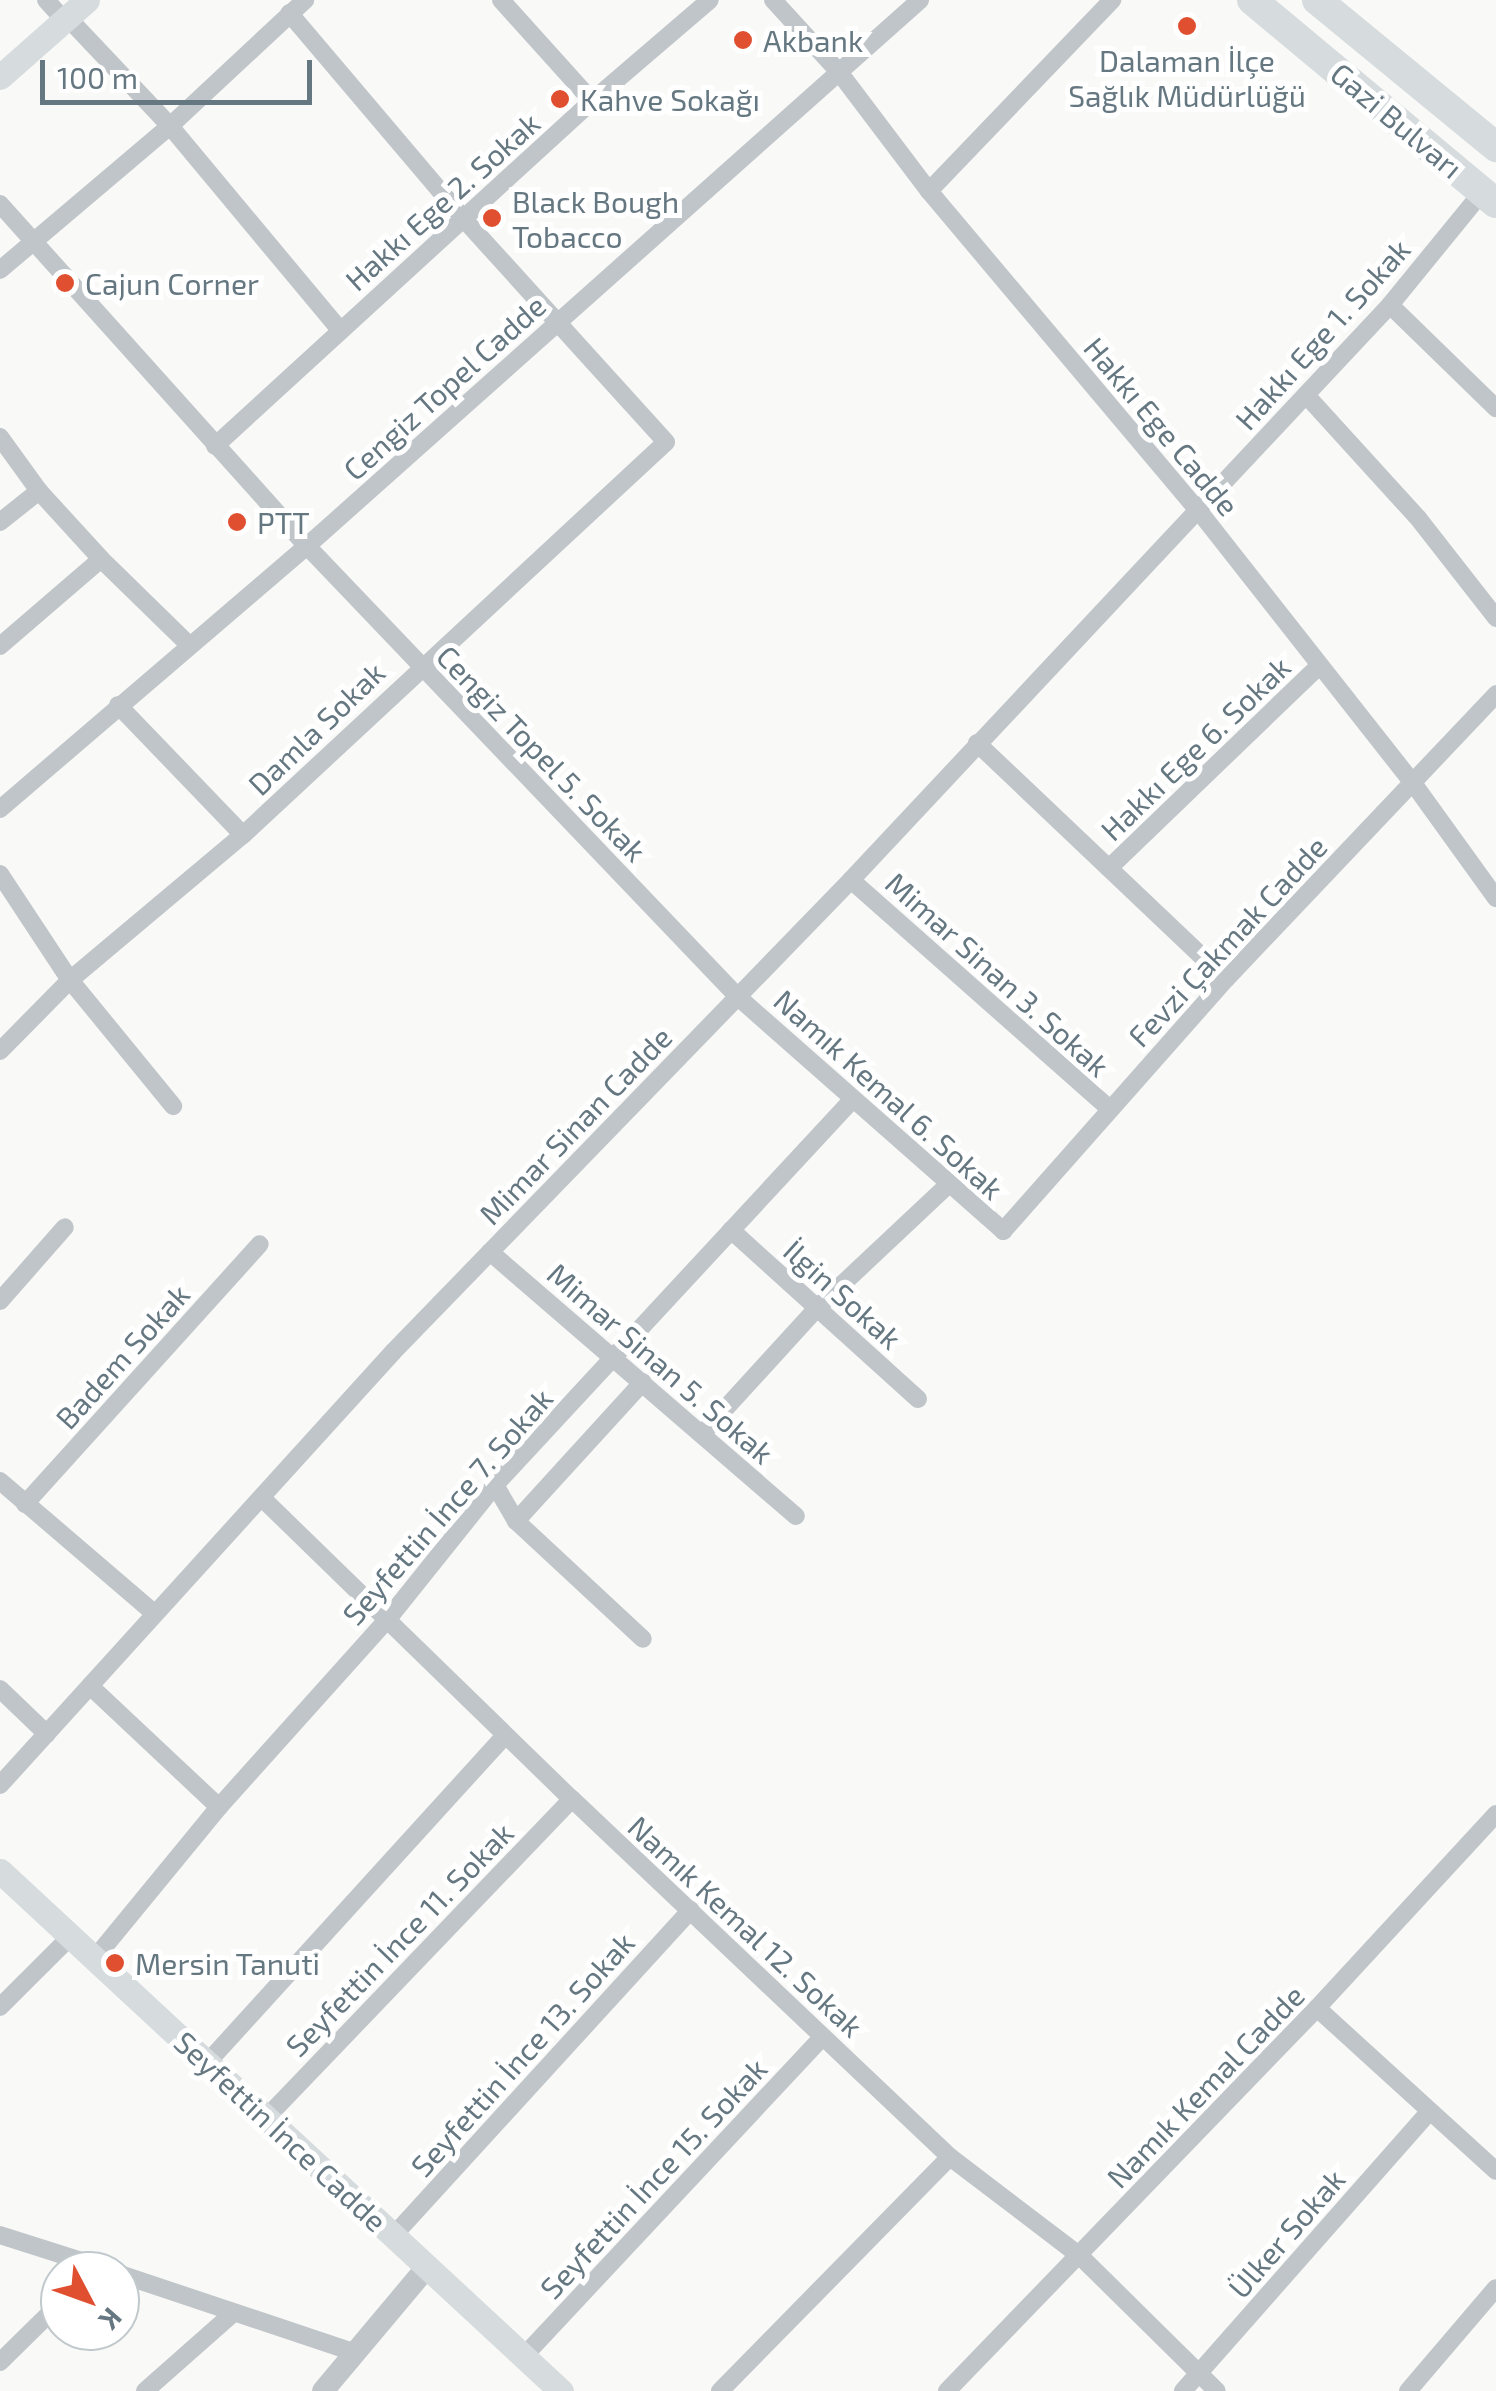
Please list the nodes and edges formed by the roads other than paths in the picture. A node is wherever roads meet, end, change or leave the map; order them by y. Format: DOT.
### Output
graph roads {
  1 [pos="46,0"];
  2 [pos="305,0"];
  3 [pos="501,0"];
  4 [pos="710,0"];
  5 [pos="773,0"];
  6 [pos="920,0"];
  7 [pos="1112,0"];
  8 [pos="1252,0"];
  9 [pos="1317,0"];
  10 [pos="73,13"];
  11 [pos="288,13"];
  12 [pos="839,72"];
  13 [pos="0,77"];
  14 [pos="592,101"];
  15 [pos="170,126"];
  16 [pos="1496,147"];
  17 [pos="929,190"];
  18 [pos="1489,197"];
  19 [pos="0,204"];
  20 [pos="464,219"];
  21 [pos="36,243"];
  22 [pos="0,270"];
  23 [pos="1390,306"];
  24 [pos="557,322"];
  25 [pos="340,330"];
  26 [pos="1306,395"];
  27 [pos="1496,408"];
  28 [pos="0,437"];
  29 [pos="215,446"];
  30 [pos="40,491"];
  31 [pos="1198,510"];
  32 [pos="0,522"];
  33 [pos="307,546"];
  34 [pos="101,559"];
  35 [pos="1496,618"];
  36 [pos="0,646"];
  37 [pos="190,646"];
  38 [pos="420,667"];
  39 [pos="1318,668"];
  40 [pos="1496,694"];
  41 [pos="118,705"];
  42 [pos="977,743"];
  43 [pos="1413,782"];
  44 [pos="0,809"];
  45 [pos="243,835"];
  46 [pos="1109,868"];
  47 [pos="0,874"];
  48 [pos="851,880"];
  49 [pos="1496,898"];
  50 [pos="1226,979"];
  51 [pos="70,980"];
  52 [pos="738,997"];
  53 [pos="0,1051"];
  54 [pos="852,1099"];
  55 [pos="173,1106"];
  56 [pos="1110,1109"];
  57 [pos="949,1184"];
  58 [pos="65,1227"];
  59 [pos="731,1230"];
  60 [pos="1003,1232"];
  61 [pos="260,1244"];
  62 [pos="490,1252"];
  63 [pos="3,1293"];
  64 [pos="818,1307"];
  65 [pos="614,1357"];
  66 [pos="643,1382"];
  67 [pos="918,1399"];
  68 [pos="702,1434"];
  69 [pos="0,1482"];
  70 [pos="495,1485"];
  71 [pos="262,1498"];
  72 [pos="25,1504"];
  73 [pos="796,1516"];
  74 [pos="516,1521"];
  75 [pos="154,1613"];
  76 [pos="387,1620"];
  77 [pos="643,1639"];
  78 [pos="90,1686"];
  79 [pos="0,1689"];
  80 [pos="47,1734"];
  81 [pos="506,1736"];
  82 [pos="0,1784"];
  83 [pos="572,1799"];
  84 [pos="219,1807"];
  85 [pos="1496,1814"];
  86 [pos="0,1871"];
  87 [pos="691,1910"];
  88 [pos="71,1936"];
  89 [pos="95,1958"];
  90 [pos="0,2008"];
  91 [pos="1318,2008"];
  92 [pos="823,2037"];
  93 [pos="208,2063"];
  94 [pos="1430,2111"];
  95 [pos="266,2118"];
  96 [pos="950,2157"];
  97 [pos="1496,2171"];
  98 [pos="0,2235"];
  99 [pos="394,2235"];
  100 [pos="48,2251"];
  101 [pos="1080,2256"];
  102 [pos="427,2266"];
  103 [pos="140,2281"];
  104 [pos="1496,2288"];
  105 [pos="232,2314"];
  106 [pos="40,2323"];
  107 [pos="356,2352"];
  108 [pos="524,2356"];
  109 [pos="0,2362"];
  110 [pos="1198,2375"];
  111 [pos="145,2391"];
  112 [pos="322,2391"];
  113 [pos="562,2391"];
  114 [pos="720,2391"];
  115 [pos="947,2391"];
  116 [pos="1183,2391"];
  117 [pos="1217,2391"];
  118 [pos="1408,2391"];
  1 -- 10 [label="street"];
  2 -- 11 [label="street"];
  3 -- 14 [label="street"];
  4 -- 14 [label="street, Hakkı Ege 2. Sokak"];
  5 -- 12 [label="street, Hakkı Ege Cadde"];
  6 -- 12 [label="street, Cengiz Topel Cadde"];
  7 -- 17 [label="street"];
  8 -- 18 [label="main road, Gazi Bulvarı"];
  9 -- 16 [label="main road, Gazi Bulvarı"];
  10 -- 13 [label="main road"];
  10 -- 15 [label="street"];
  11 -- 15 [label="street"];
  11 -- 20 [label="street"];
  12 -- 17 [label="street, Hakkı Ege Cadde"];
  12 -- 24 [label="street, Cengiz Topel Cadde"];
  14 -- 20 [label="street, Hakkı Ege 2. Sokak"];
  15 -- 21 [label="street"];
  15 -- 25 [label="street"];
  17 -- 31 [label="street, Hakkı Ege Cadde"];
  18 -- 23 [label="street, Hakkı Ege 1. Sokak"];
  19 -- 21 [label="street, Cengiz Topel 5. Sokak"];
  20 -- 24 [label="street"];
  20 -- 25 [label="street, Hakkı Ege 2. Sokak"];
  21 -- 22 [label="street"];
  21 -- 29 [label="street, Cengiz Topel 5. Sokak"];
  23 -- 26 [label="street, Hakkı Ege 1. Sokak"];
  23 -- 27 [label="street"];
  24 -- 33 [label="street, Cengiz Topel Cadde"];
  24 -- 38 [label="street, Damla Sokak"];
  25 -- 29 [label="street, Hakkı Ege 2. Sokak"];
  26 -- 31 [label="street, Hakkı Ege 1. Sokak"];
  26 -- 35 [label="street"];
  28 -- 30 [label="street"];
  29 -- 33 [label="street, Cengiz Topel 5. Sokak"];
  30 -- 32 [label="street"];
  30 -- 34 [label="street"];
  31 -- 39 [label="street, Hakkı Ege Cadde"];
  31 -- 42 [label="street, Mimar Sinan Cadde"];
  33 -- 37 [label="street, Cengiz Topel Cadde"];
  33 -- 38 [label="street, Cengiz Topel 5. Sokak"];
  34 -- 36 [label="street"];
  34 -- 37 [label="street"];
  37 -- 41 [label="street, Cengiz Topel Cadde"];
  38 -- 45 [label="street, Damla Sokak"];
  38 -- 52 [label="street, Cengiz Topel 5. Sokak"];
  39 -- 43 [label="street, Hakkı Ege Cadde"];
  39 -- 46 [label="street, Hakkı Ege 6. Sokak"];
  40 -- 43 [label="street, Fevzi Çakmak Cadde"];
  41 -- 44 [label="street, Cengiz Topel Cadde"];
  41 -- 45 [label="street"];
  42 -- 46 [label="street"];
  42 -- 48 [label="street, Mimar Sinan Cadde"];
  43 -- 49 [label="street, Hakkı Ege Cadde"];
  43 -- 50 [label="street, Fevzi Çakmak Cadde"];
  45 -- 51 [label="street, Damla Sokak"];
  46 -- 50 [label="street"];
  47 -- 51 [label="street"];
  48 -- 52 [label="street, Mimar Sinan Cadde"];
  48 -- 56 [label="street, Mimar Sinan 3. Sokak"];
  50 -- 56 [label="street, Fevzi Çakmak Cadde"];
  51 -- 53 [label="street, Damla Sokak"];
  51 -- 55 [label="street"];
  52 -- 54 [label="street, Namık Kemal 6. Sokak"];
  52 -- 62 [label="street, Mimar Sinan Cadde"];
  54 -- 57 [label="street, Namık Kemal 6. Sokak"];
  54 -- 59 [label="street, Seyfettin İnce 7. Sokak"];
  56 -- 60 [label="street, Fevzi Çakmak Cadde"];
  57 -- 60 [label="street, Namık Kemal 6. Sokak"];
  57 -- 64 [label="street"];
  58 -- 63 [label="street"];
  59 -- 64 [label="street, İlgin Sokak"];
  59 -- 65 [label="street, Seyfettin İnce 7. Sokak"];
  61 -- 72 [label="street, Badem Sokak"];
  62 -- 65 [label="street, Mimar Sinan 5. Sokak"];
  62 -- 71 [label="street, Mimar Sinan Cadde"];
  64 -- 67 [label="street, İlgin Sokak"];
  64 -- 68 [label="street"];
  65 -- 66 [label="street, Mimar Sinan 5. Sokak"];
  65 -- 70 [label="street, Seyfettin İnce 7. Sokak"];
  66 -- 68 [label="street, Mimar Sinan 5. Sokak"];
  66 -- 74 [label="street"];
  68 -- 73 [label="street, Mimar Sinan 5. Sokak"];
  69 -- 72 [label="street"];
  70 -- 74 [label="street"];
  70 -- 76 [label="street, Seyfettin İnce 7. Sokak"];
  71 -- 75 [label="street, Mimar Sinan Cadde"];
  71 -- 76 [label="street, Namık Kemal 12. Sokak"];
  72 -- 75 [label="street"];
  74 -- 77 [label="street"];
  75 -- 78 [label="street, Mimar Sinan Cadde"];
  76 -- 81 [label="street, Namık Kemal 12. Sokak"];
  76 -- 84 [label="street, Seyfettin İnce 7. Sokak"];
  78 -- 80 [label="street, Mimar Sinan Cadde"];
  78 -- 84 [label="street"];
  79 -- 80 [label="street"];
  80 -- 82 [label="street, Mimar Sinan Cadde"];
  81 -- 83 [label="street, Namık Kemal 12. Sokak"];
  81 -- 93 [label="street"];
  83 -- 87 [label="street, Namık Kemal 12. Sokak"];
  83 -- 95 [label="street, Seyfettin İnce 11. Sokak"];
  84 -- 89 [label="street, Seyfettin İnce 7. Sokak"];
  85 -- 91 [label="street, Namık Kemal Cadde"];
  86 -- 88 [label="main road, Seyfettin İnce Cadde"];
  87 -- 92 [label="street, Namık Kemal 12. Sokak"];
  87 -- 99 [label="street, Seyfettin İnce 13. Sokak"];
  88 -- 89 [label="main road, Seyfettin İnce Cadde"];
  88 -- 90 [label="street"];
  89 -- 93 [label="main road, Seyfettin İnce Cadde"];
  91 -- 94 [label="street"];
  91 -- 101 [label="street, Namık Kemal Cadde"];
  92 -- 96 [label="street, Namık Kemal 12. Sokak"];
  92 -- 108 [label="street, Seyfettin İnce 15. Sokak"];
  93 -- 95 [label="main road, Seyfettin İnce Cadde"];
  94 -- 97 [label="street"];
  94 -- 110 [label="street, Ülker Sokak"];
  95 -- 99 [label="main road, Seyfettin İnce Cadde"];
  96 -- 101 [label="street, Namık Kemal 12. Sokak"];
  96 -- 114 [label="street"];
  98 -- 100 [label="street"];
  99 -- 102 [label="main road, Seyfettin İnce Cadde"];
  101 -- 110 [label="street, Namık Kemal 12. Sokak"];
  101 -- 115 [label="street, Namık Kemal Cadde"];
  102 -- 107 [label="street"];
  102 -- 108 [label="main road, Seyfettin İnce Cadde"];
  103 -- 105 [label="street"];
  104 -- 118 [label="street"];
  105 -- 107 [label="street"];
  105 -- 111 [label="street"];
  106 -- 109 [label="street"];
  107 -- 112 [label="street"];
  108 -- 113 [label="main road, Seyfettin İnce Cadde"];
  110 -- 116 [label="street, Ülker Sokak"];
  110 -- 117 [label="street, Namık Kemal 12. Sokak"];
}
